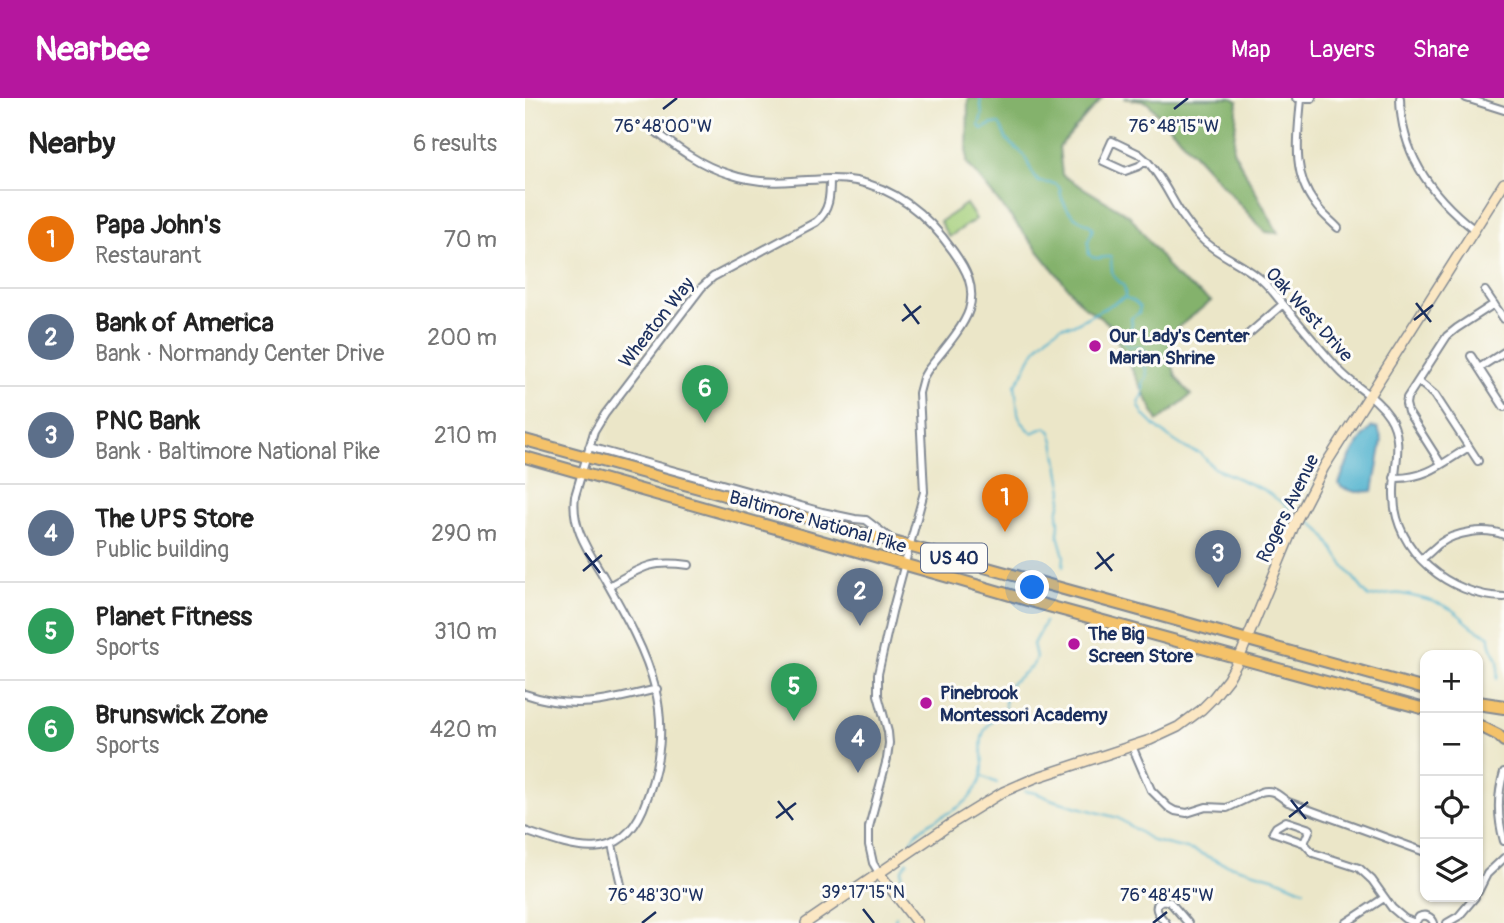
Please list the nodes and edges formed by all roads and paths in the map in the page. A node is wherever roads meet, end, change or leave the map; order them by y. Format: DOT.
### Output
graph roads {
  1 [pos="1299,98"];
  2 [pos="1312,98"];
  3 [pos="1401,98"];
  4 [pos="1466,98"];
  5 [pos="1504,110"];
  6 [pos="647,125"];
  7 [pos="1146,160"];
  8 [pos="830,179"];
  9 [pos="1503,187"];
  10 [pos="1338,228"];
  11 [pos="1475,230"];
  12 [pos="1485,290"];
  13 [pos="1283,304"];
  14 [pos="1494,304"];
  15 [pos="1504,319"];
  16 [pos="1227,342"];
  17 [pos="1504,352"];
  18 [pos="1471,356"];
  19 [pos="1479,368"];
  20 [pos="1417,381"];
  21 [pos="1371,396"];
  22 [pos="1504,407"];
  23 [pos="525,440"];
  24 [pos="1469,447"];
  25 [pos="587,452"];
  26 [pos="525,457"];
  27 [pos="1478,461"];
  28 [pos="1441,464"];
  29 [pos="581,472"];
  30 [pos="1394,478"];
  31 [pos="1504,535"];
  32 [pos="893,541"];
  33 [pos="910,546"];
  34 [pos="1422,559"];
  35 [pos="905,564"];
  36 [pos="689,565"];
  37 [pos="609,586"];
  38 [pos="1504,597"];
  39 [pos="1249,640"];
  40 [pos="1239,659"];
  41 [pos="1420,688"];
  42 [pos="657,689"];
  43 [pos="525,694"];
  44 [pos="1483,704"];
  45 [pos="1420,708"];
  46 [pos="1504,709"];
  47 [pos="1483,725"];
  48 [pos="1483,727"];
  49 [pos="1504,731"];
  50 [pos="1504,741"];
  51 [pos="1132,746"];
  52 [pos="1504,772"];
  53 [pos="525,831"];
  54 [pos="1504,841"];
  55 [pos="1304,843"];
  56 [pos="612,845"];
  57 [pos="1420,850"];
  58 [pos="1504,858"];
  59 [pos="879,873"];
  60 [pos="1483,873"];
  61 [pos="1487,874"];
  62 [pos="1483,882"];
  63 [pos="624,898"];
  64 [pos="1384,898"];
  65 [pos="1471,902"];
  66 [pos="806,923"];
  67 [pos="917,923"];
  68 [pos="1166,923"];
  69 [pos="1188,923"];
  70 [pos="1346,923"];
  71 [pos="1415,923"];
  72 [pos="1434,923"];
  73 [pos="1447,923"];
  1 -- 2 [label="street"];
  1 -- 10 [label="street"];
  3 -- 11 [label="street"];
  4 -- 5 [label="street"];
  6 -- 8 [label="street"];
  7 -- 7 [label="street, Oak West Drive"];
  7 -- 13 [label="street, Oak West Drive"];
  8 -- 25 [label="street, Wheaton Way"];
  8 -- 33 [label="street"];
  9 -- 11 [label="main road, Rogers Avenue"];
  11 -- 21 [label="main road, Rogers Avenue"];
  12 -- 14 [label="street"];
  13 -- 16 [label="street"];
  13 -- 21 [label="street, Oak West Drive"];
  14 -- 15 [label="street"];
  14 -- 20 [label="street"];
  17 -- 19 [label="street"];
  18 -- 19 [label="street"];
  19 -- 22 [label="street"];
  20 -- 24 [label="street"];
  20 -- 28 [label="street"];
  21 -- 30 [label="street, Oak West Drive"];
  21 -- 39 [label="main road, Rogers Avenue"];
  23 -- 25 [label="main road, Baltimore National Pike / US 40"];
  24 -- 27 [label="street"];
  24 -- 28 [label="street"];
  25 -- 29 [label="street, Wheaton Way"];
  25 -- 32 [label="main road, Baltimore National Pike / US 40"];
  25 -- 32 [label="street"];
  26 -- 29 [label="main road, Baltimore National Pike / US 40"];
  28 -- 30 [label="street"];
  29 -- 35 [label="main road, Baltimore National Pike / US 40"];
  29 -- 37 [label="street, Wheaton Way"];
  30 -- 34 [label="street, Oak West Drive"];
  31 -- 34 [label="street"];
  32 -- 33 [label="main road, Baltimore National Pike / US 40"];
  33 -- 35 [label="street"];
  33 -- 39 [label="main road, Baltimore National Pike / US 40"];
  34 -- 38 [label="street, Oak West Drive"];
  35 -- 40 [label="main road, Baltimore National Pike / US 40"];
  35 -- 59 [label="street"];
  36 -- 37 [label="street"];
  37 -- 42 [label="street, Wheaton Way"];
  39 -- 40 [label="main road, Rogers Avenue"];
  39 -- 41 [label="main road, Baltimore National Pike / US 40"];
  40 -- 45 [label="main road, Baltimore National Pike / US 40"];
  40 -- 51 [label="main road, Rogers Avenue"];
  42 -- 43 [label="street"];
  42 -- 56 [label="street, Wheaton Way"];
  44 -- 46 [label="highway"];
  47 -- 49 [label="main road"];
  48 -- 50 [label="main road"];
  51 -- 57 [label="street"];
  51 -- 59 [label="main road, Rogers Avenue"];
  52 -- 54 [label="street"];
  53 -- 56 [label="street"];
  55 -- 55 [label="street"];
  55 -- 64 [label="street"];
  56 -- 63 [label="street"];
  58 -- 61 [label="street"];
  59 -- 66 [label="main road, Rogers Avenue"];
  59 -- 67 [label="main road"];
  60 -- 61 [label="street"];
  61 -- 62 [label="street"];
  64 -- 70 [label="street"];
  64 -- 71 [label="street"];
  65 -- 73 [label="street"];
  68 -- 69 [label="street"];
  71 -- 72 [label="street"];
}
